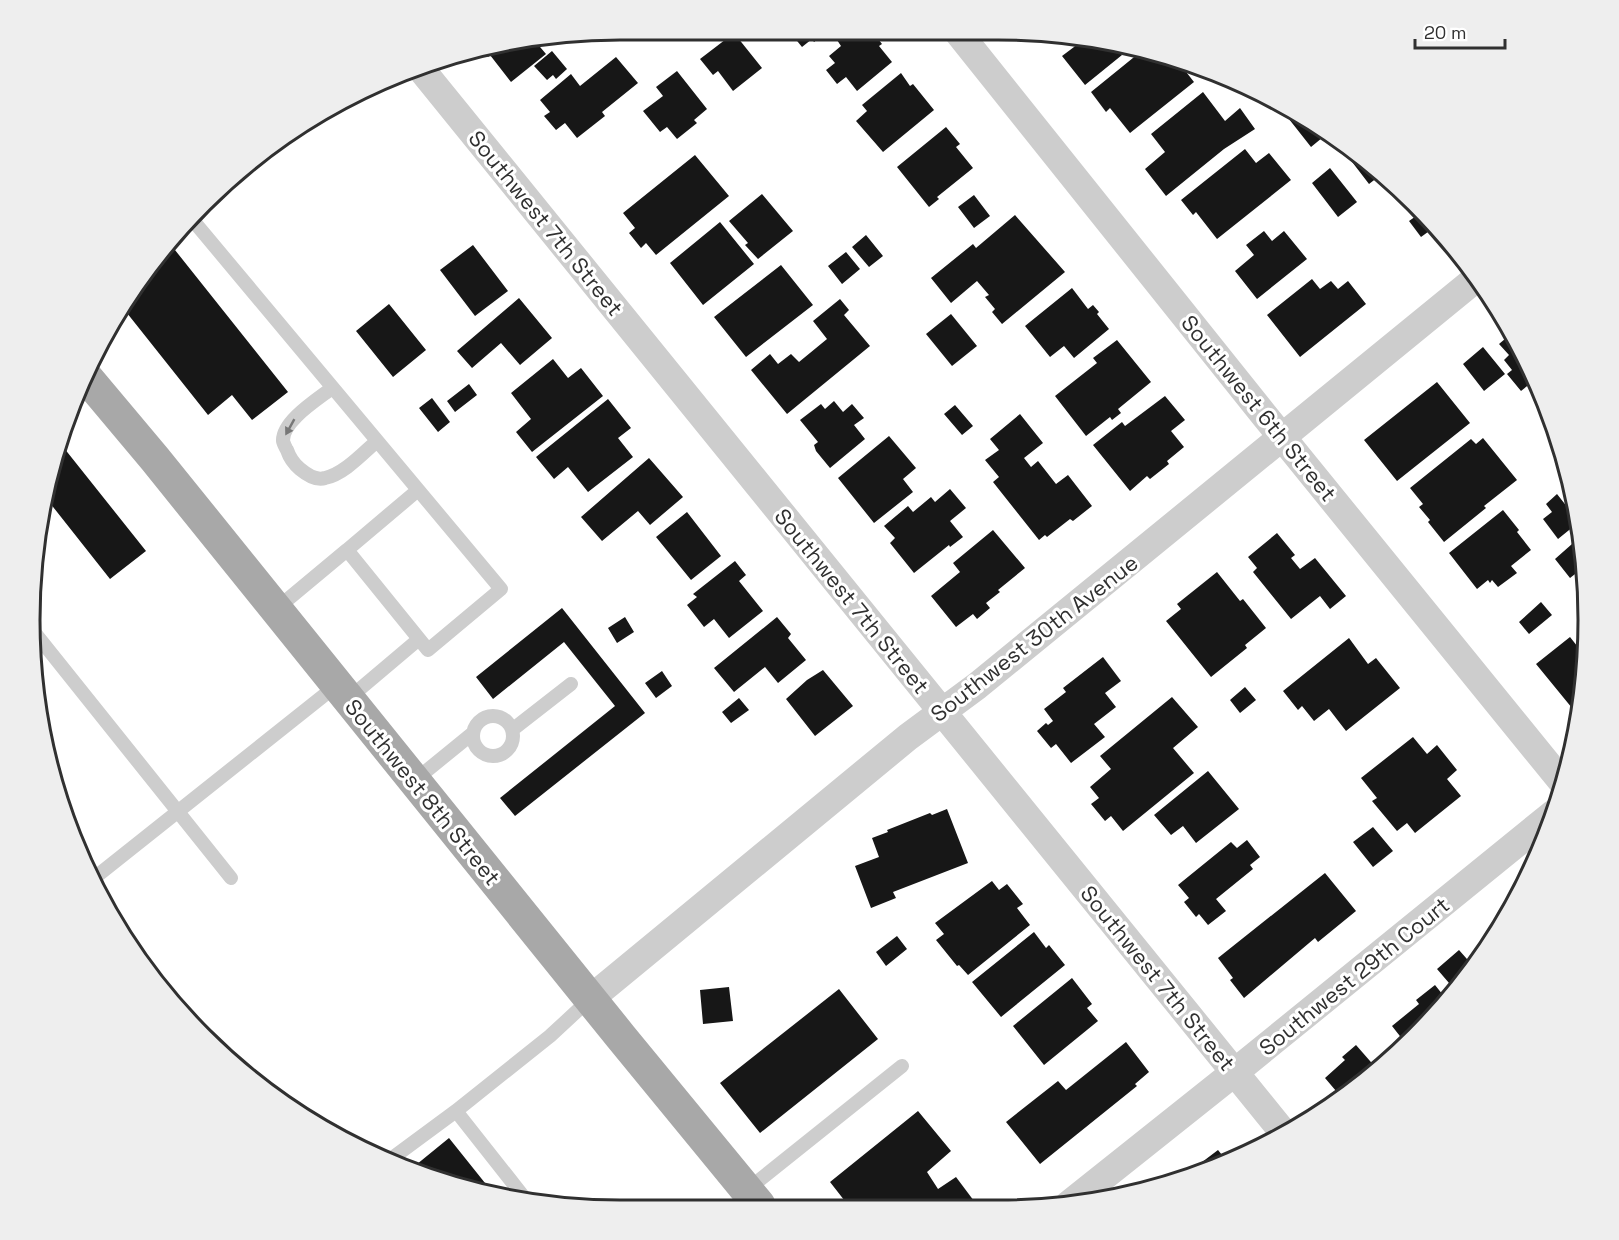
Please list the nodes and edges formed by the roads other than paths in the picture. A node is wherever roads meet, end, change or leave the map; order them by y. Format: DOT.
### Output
graph roads {
  1 [pos="964,40"];
  2 [pos="425,74"];
  3 [pos="196,225"];
  4 [pos="1470,283"];
  5 [pos="91,383"];
  6 [pos="332,388"];
  7 [pos="1282,438"];
  8 [pos="377,441"];
  9 [pos="418,490"];
  10 [pos="347,550"];
  11 [pos="275,610"];
  12 [pos="419,639"];
  13 [pos="41,640"];
  14 [pos="571,684"];
  15 [pos="342,692"];
  16 [pos="942,712"];
  17 [pos="512,730"];
  18 [pos="473,733"];
  19 [pos="1557,776"];
  20 [pos="414,781"];
  21 [pos="179,811"];
  22 [pos="1541,823"];
  23 [pos="99,874"];
  24 [pos="231,878"];
  25 [pos="590,999"];
  26 [pos="902,1066"];
  27 [pos="1235,1072"];
  28 [pos="456,1111"];
  29 [pos="1279,1127"];
  30 [pos="397,1155"];
  31 [pos="518,1190"];
  32 [pos="1082,1194"];
  33 [pos="753,1198"];
  1 -- 7 [label="street, Southwest 6th Street"];
  2 -- 16 [label="street, Southwest 7th Street"];
  3 -- 6 [label="lane"];
  4 -- 7 [label="street, Southwest 30th Avenue"];
  5 -- 11 [label="main road, Southwest 8th Street"];
  6 -- 8 [label="lane"];
  6 -- 8 [label="lane, one-way"];
  7 -- 16 [label="street, Southwest 30th Avenue"];
  7 -- 19 [label="street, Southwest 6th Street"];
  8 -- 9 [label="lane"];
  9 -- 10 [label="lane"];
  9 -- 12 [label="lane"];
  10 -- 11 [label="lane"];
  10 -- 12 [label="lane"];
  11 -- 15 [label="main road, Southwest 8th Street"];
  12 -- 15 [label="lane"];
  13 -- 21 [label="lane"];
  14 -- 17 [label="lane"];
  15 -- 20 [label="main road, Southwest 8th Street"];
  15 -- 21 [label="lane"];
  16 -- 25 [label="street, Southwest 30th Avenue"];
  16 -- 27 [label="street, Southwest 7th Street"];
  17 -- 18 [label="lane"];
  17 -- 18 [label="lane"];
  18 -- 20 [label="lane"];
  20 -- 25 [label="main road, Southwest 8th Street"];
  21 -- 23 [label="lane"];
  21 -- 24 [label="lane"];
  22 -- 27 [label="street, Southwest 29th Court"];
  25 -- 28 [label="lane"];
  25 -- 33 [label="main road, Southwest 8th Street"];
  26 -- 33 [label="lane"];
  27 -- 29 [label="street, Southwest 7th Street"];
  27 -- 32 [label="street, Southwest 29th Court"];
  28 -- 30 [label="lane"];
  28 -- 31 [label="lane"];
}
